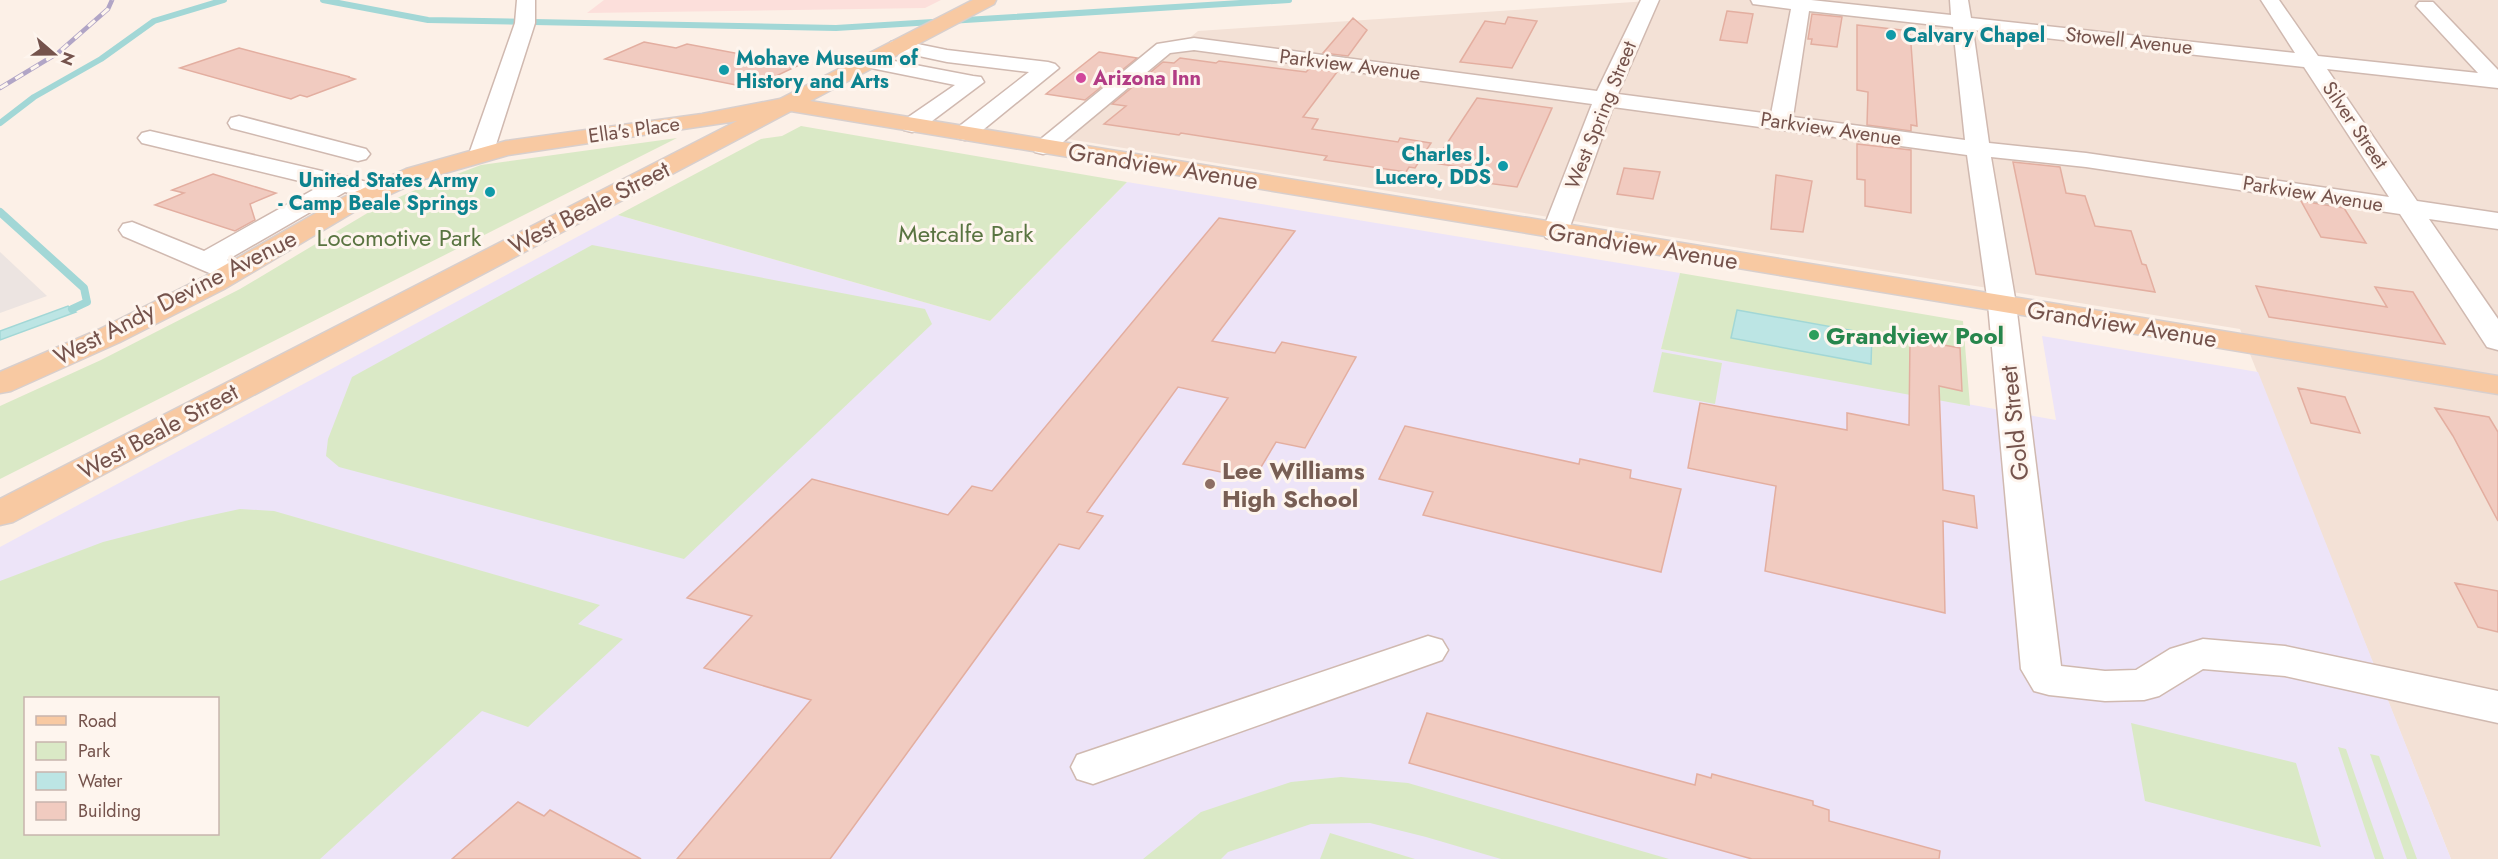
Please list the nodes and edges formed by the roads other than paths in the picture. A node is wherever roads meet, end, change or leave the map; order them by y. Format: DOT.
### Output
graph roads {
  1 [pos="1650,0"];
  2 [pos="1760,0"];
  3 [pos="2270,0"];
  4 [pos="984,1"];
  5 [pos="1801,4"];
  6 [pos="526,5"];
  7 [pos="2426,6"];
  8 [pos="1960,11"];
  9 [pos="905,43"];
  10 [pos="868,62"];
  11 [pos="2312,62"];
  12 [pos="2498,82"];
  13 [pos="1605,98"];
  14 [pos="788,104"];
  15 [pos="1781,122"];
  16 [pos="240,123"];
  17 [pos="912,124"];
  18 [pos="965,134"];
  19 [pos="150,138"];
  20 [pos="1043,147"];
  21 [pos="1978,149"];
  22 [pos="358,154"];
  23 [pos="481,154"];
  24 [pos="343,183"];
  25 [pos="376,192"];
  26 [pos="2411,209"];
  27 [pos="2498,221"];
  28 [pos="132,230"];
  29 [pos="1555,232"];
  30 [pos="204,261"];
  31 [pos="235,271"];
  32 [pos="2002,304"];
  33 [pos="2498,341"];
  34 [pos="0,384"];
  35 [pos="2498,385"];
  36 [pos="0,514"];
  37 [pos="1428,651"];
  38 [pos="2498,707"];
  39 [pos="1093,767"];
  1 -- 13 [label="street, West Spring Street"];
  2 -- 5 [label="street, Stowell Avenue"];
  3 -- 11 [label="street, Silver Street"];
  4 -- 9 [label="main road, West Beale Street"];
  5 -- 8 [label="street, Stowell Avenue"];
  5 -- 15 [label="street"];
  6 -- 23 [label="street"];
  7 -- 12 [label="street"];
  8 -- 11 [label="street, Stowell Avenue"];
  8 -- 21 [label="street, Gold Street"];
  9 -- 10 [label="main road, West Beale Street"];
  9 -- 18 [label="street"];
  10 -- 14 [label="main road, West Beale Street"];
  10 -- 17 [label="street"];
  11 -- 12 [label="street, Stowell Avenue"];
  11 -- 26 [label="street, Silver Street"];
  13 -- 15 [label="street, Parkview Avenue"];
  13 -- 20 [label="street, Parkview Avenue"];
  13 -- 29 [label="street, West Spring Street"];
  14 -- 17 [label="main road, Grandview Avenue"];
  14 -- 23 [label="main road, Ella's Place"];
  14 -- 36 [label="main road, West Beale Street"];
  15 -- 21 [label="street, Parkview Avenue"];
  16 -- 22 [label="street"];
  17 -- 18 [label="main road, Grandview Avenue"];
  18 -- 20 [label="main road, Grandview Avenue"];
  19 -- 24 [label="street"];
  20 -- 29 [label="main road, Grandview Avenue"];
  21 -- 26 [label="street, Parkview Avenue"];
  21 -- 32 [label="street, Gold Street"];
  23 -- 25 [label="main road, West Andy Devine Avenue"];
  24 -- 25 [label="street"];
  24 -- 30 [label="street"];
  25 -- 31 [label="main road, West Andy Devine Avenue"];
  26 -- 27 [label="street, Parkview Avenue"];
  26 -- 33 [label="street, Silver Street"];
  28 -- 30 [label="street"];
  29 -- 32 [label="main road, Grandview Avenue"];
  30 -- 31 [label="street"];
  31 -- 34 [label="main road, West Andy Devine Avenue"];
  32 -- 35 [label="main road, Grandview Avenue"];
  32 -- 38 [label="street, Gold Street"];
  37 -- 39 [label="street"];
}
